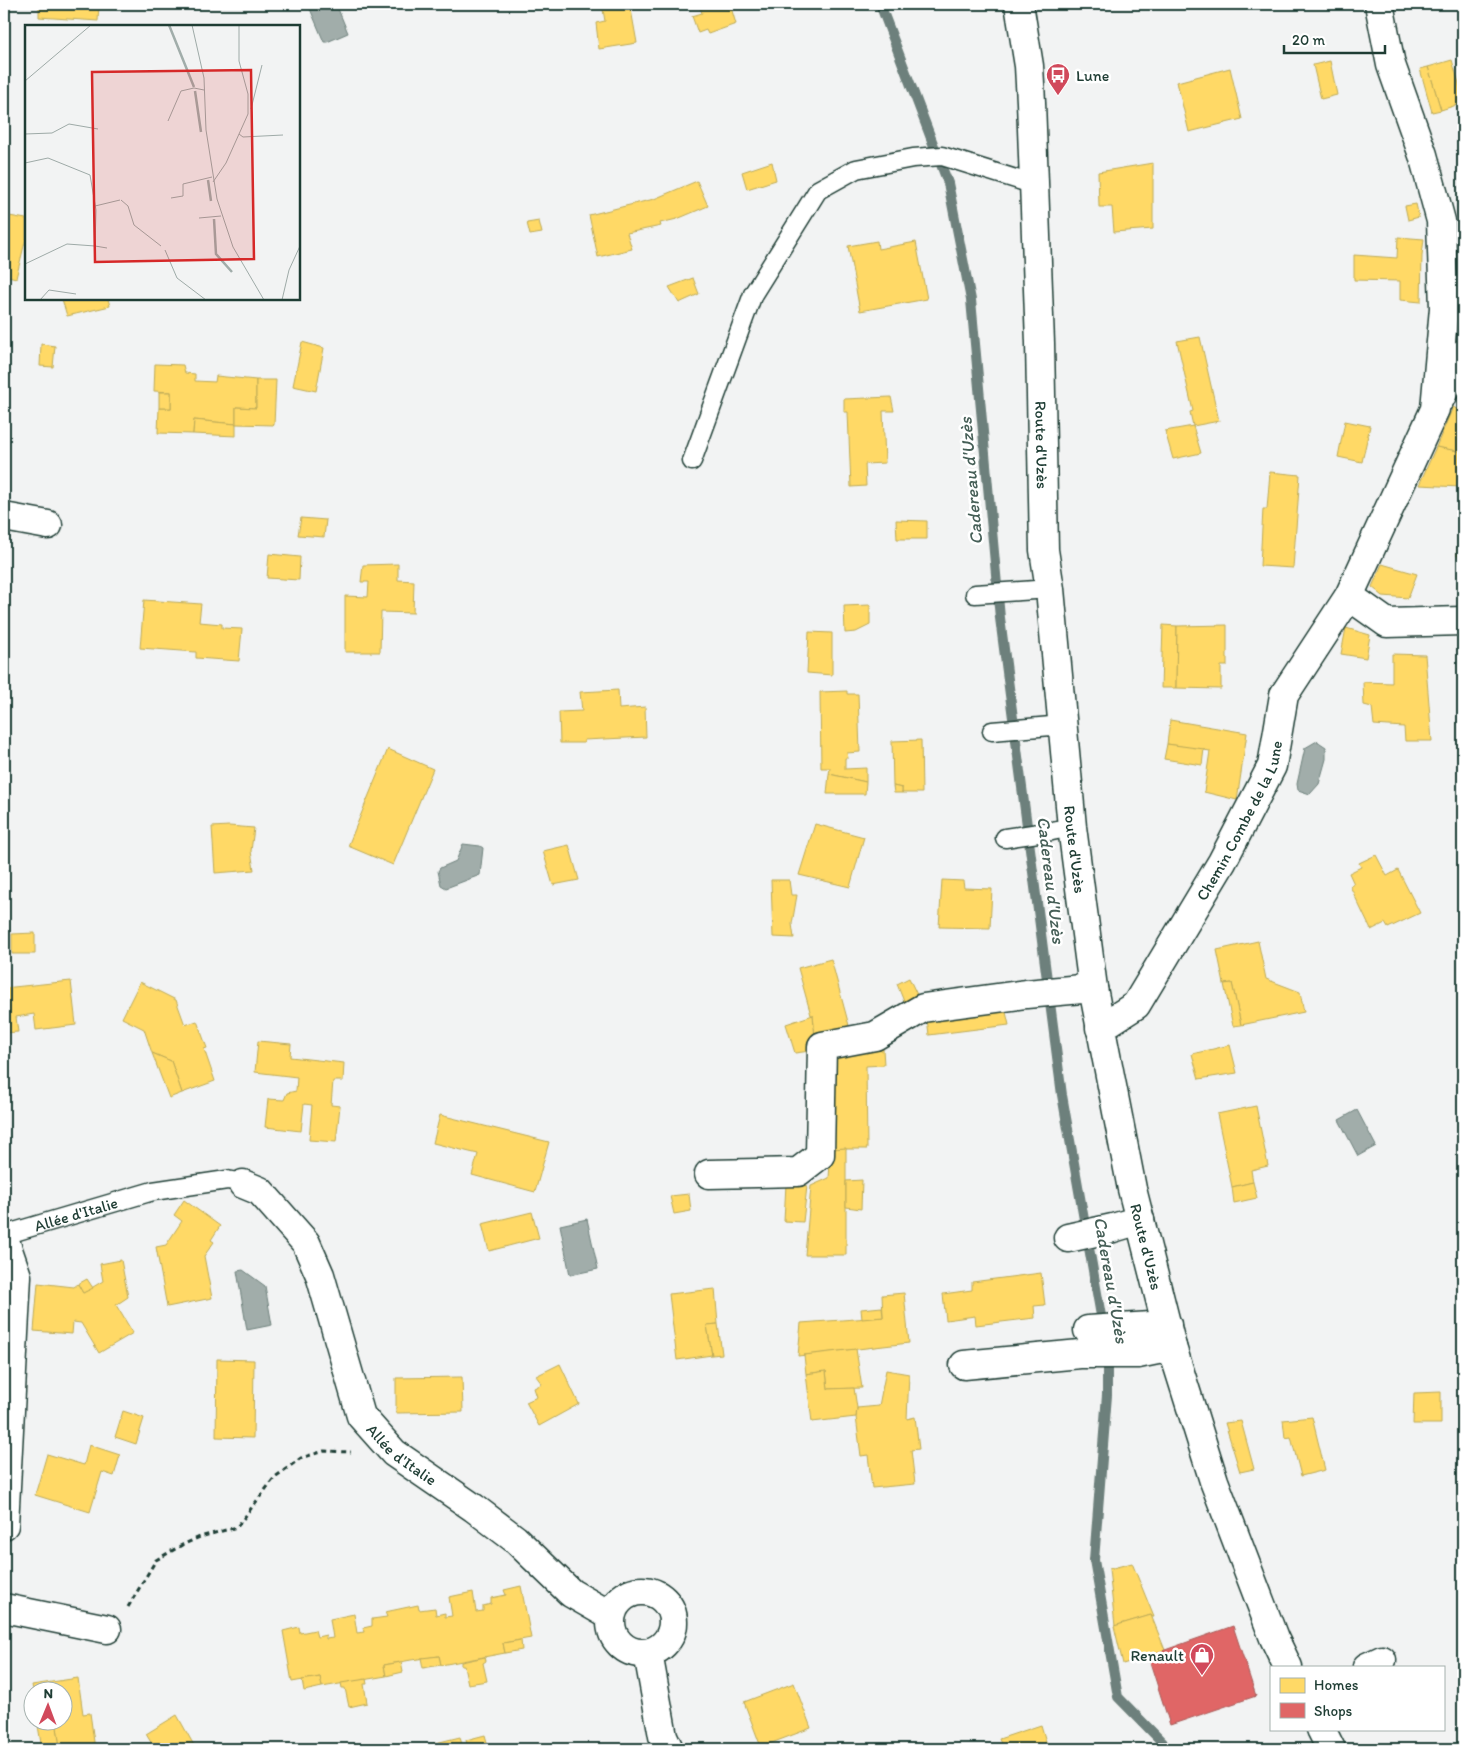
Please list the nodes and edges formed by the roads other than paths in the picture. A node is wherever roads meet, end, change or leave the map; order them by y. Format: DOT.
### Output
graph roads {
  1 [pos="1019,4"];
  2 [pos="1379,4"];
  3 [pos="1035,185"];
  4 [pos="1463,354"];
  5 [pos="1434,409"];
  6 [pos="692,461"];
  7 [pos="4,516"];
  8 [pos="48,525"];
  9 [pos="1050,589"];
  10 [pos="975,594"];
  11 [pos="1350,596"];
  12 [pos="1463,621"];
  13 [pos="1063,725"];
  14 [pos="992,731"];
  15 [pos="1062,829"];
  16 [pos="1005,838"];
  17 [pos="1083,988"];
  18 [pos="1100,1028"];
  19 [pos="709,1174"];
  20 [pos="240,1183"];
  21 [pos="1140,1220"];
  22 [pos="4,1237"];
  23 [pos="1068,1238"];
  24 [pos="1170,1336"];
  25 [pos="1084,1342"];
  26 [pos="964,1365"];
  27 [pos="4,1525"];
  28 [pos="4,1608"];
  29 [pos="611,1616"];
  30 [pos="108,1629"];
  31 [pos="648,1653"];
  32 [pos="1288,1666"];
  33 [pos="1321,1730"];
  34 [pos="669,1749"];
  35 [pos="1331,1749"];
  1 -- 3 [label="street, Route d'Uzès"];
  2 -- 5 [label="street, Chemin Combe de la Lune"];
  3 -- 6 [label="lane"];
  3 -- 9 [label="street, Route d'Uzès"];
  4 -- 5 [label="street, Chemin Combe de la Lune"];
  5 -- 11 [label="street, Chemin Combe de la Lune"];
  7 -- 8 [label="street"];
  9 -- 10 [label="lane"];
  9 -- 13 [label="street, Route d'Uzès"];
  11 -- 12 [label="street"];
  11 -- 18 [label="street, Chemin Combe de la Lune"];
  13 -- 14 [label="lane"];
  13 -- 15 [label="street, Route d'Uzès"];
  15 -- 16 [label="lane"];
  15 -- 17 [label="street, Route d'Uzès"];
  17 -- 18 [label="street, Route d'Uzès"];
  17 -- 19 [label="street"];
  18 -- 21 [label="street, Route d'Uzès"];
  20 -- 22 [label="lane, Allée d'Italie"];
  20 -- 29 [label="street, Allée d'Italie"];
  21 -- 23 [label="street"];
  21 -- 24 [label="street, Route d'Uzès"];
  22 -- 27 [label="street, Allée d'Italie"];
  24 -- 25 [label="street"];
  24 -- 25 [label="street"];
  24 -- 32 [label="street, Route d'Uzès"];
  25 -- 26 [label="street"];
  28 -- 30 [label="street"];
  29 -- 31 [label="street"];
  29 -- 31 [label="street"];
  31 -- 34 [label="street"];
  33 -- 35 [label="street"];
}
